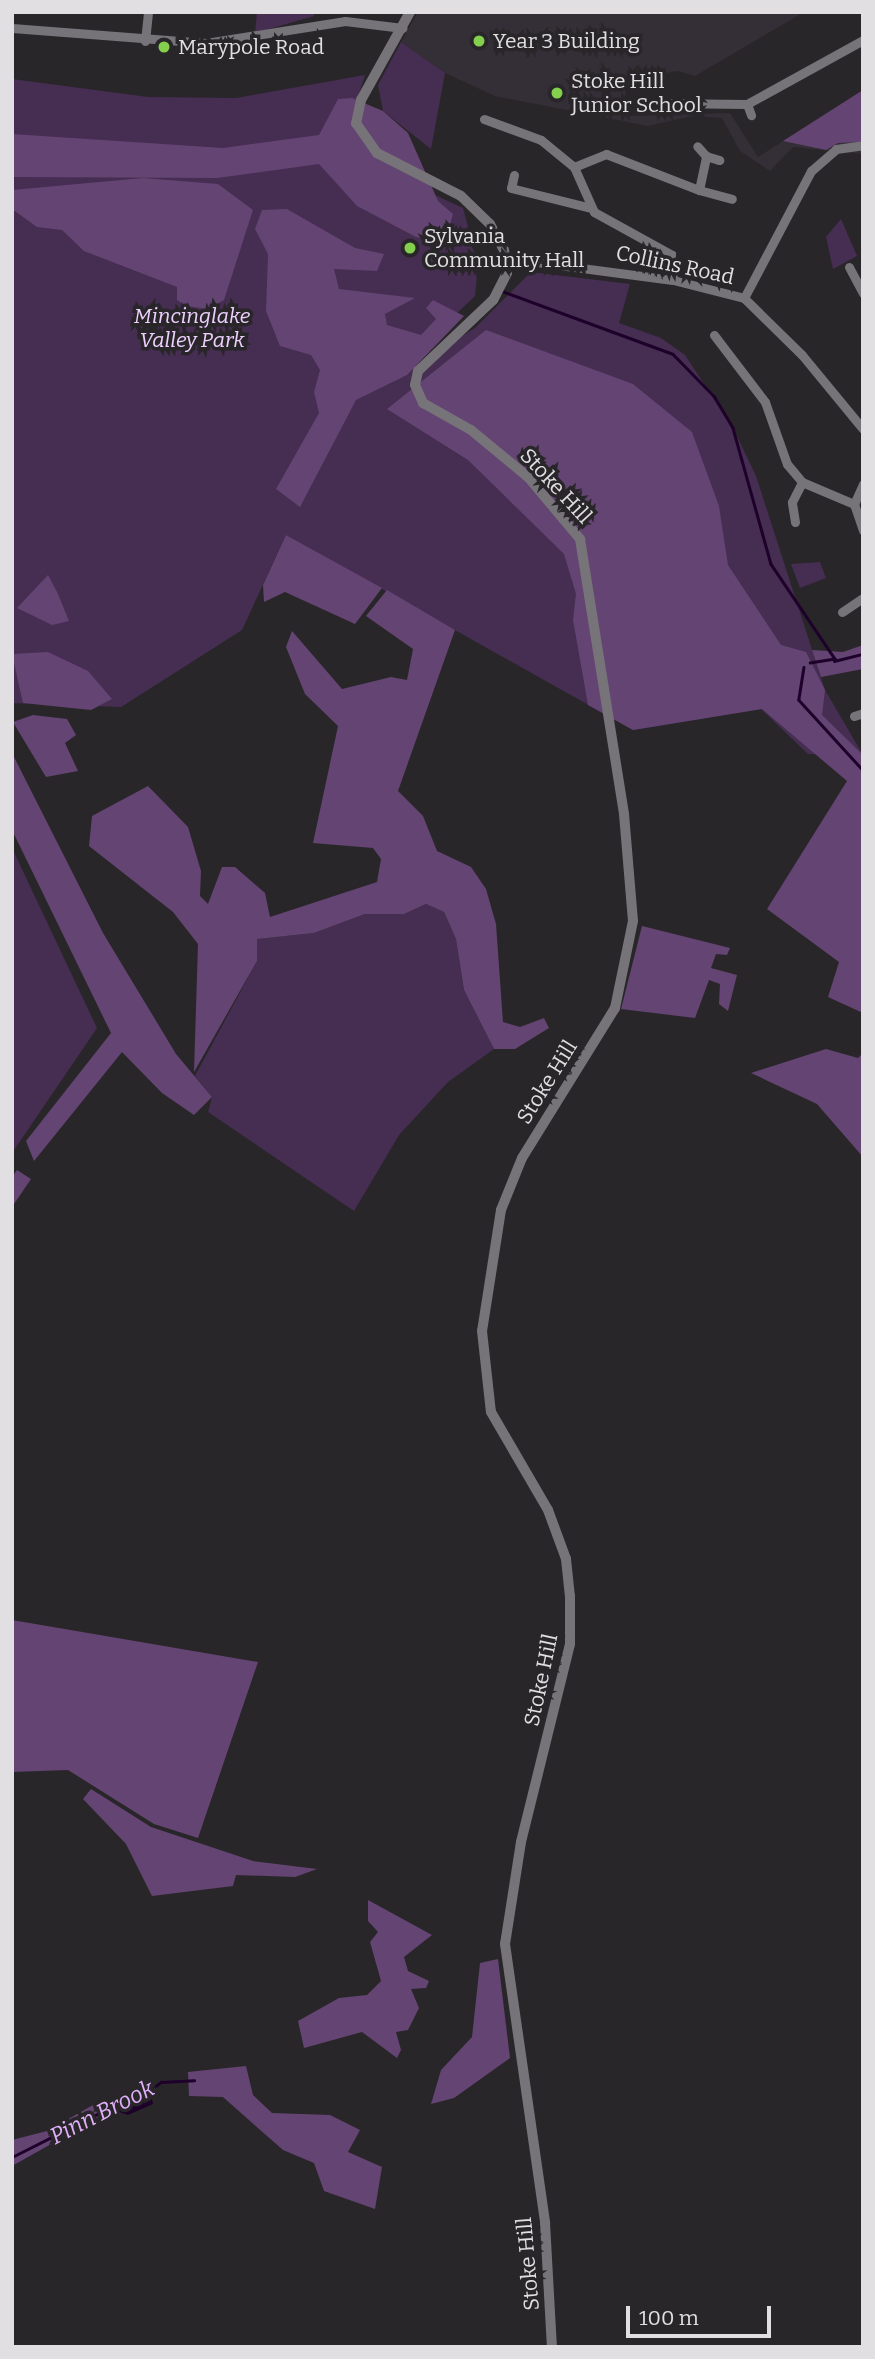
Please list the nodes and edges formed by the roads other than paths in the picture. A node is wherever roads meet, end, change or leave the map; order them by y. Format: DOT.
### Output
graph roads {
  1 [pos="148,12"];
  2 [pos="410,12"];
  3 [pos="12,28"];
  4 [pos="402,28"];
  5 [pos="863,40"];
  6 [pos="145,41"];
  7 [pos="659,103"];
  8 [pos="747,104"];
  9 [pos="751,115"];
  10 [pos="484,119"];
  11 [pos="863,145"];
  12 [pos="697,146"];
  13 [pos="706,156"];
  14 [pos="719,160"];
  15 [pos="575,167"];
  16 [pos="514,174"];
  17 [pos="699,190"];
  18 [pos="732,199"];
  19 [pos="591,208"];
  20 [pos="506,258"];
  21 [pos="849,267"];
  22 [pos="859,273"];
  23 [pos="673,280"];
  24 [pos="863,293"];
  25 [pos="744,298"];
  26 [pos="714,335"];
  27 [pos="863,429"];
  28 [pos="802,482"];
  29 [pos="863,484"];
  30 [pos="854,504"];
  31 [pos="795,522"];
  32 [pos="863,530"];
  33 [pos="843,597"];
  34 [pos="863,598"];
  35 [pos="552,2347"];
  1 -- 6 [label="street"];
  2 -- 4 [label="street"];
  3 -- 6 [label="street"];
  4 -- 6 [label="street"];
  4 -- 20 [label="street"];
  5 -- 8 [label="street"];
  7 -- 8 [label="street"];
  8 -- 9 [label="street"];
  10 -- 15 [label="street"];
  11 -- 25 [label="street"];
  12 -- 13 [label="street"];
  13 -- 14 [label="street"];
  13 -- 17 [label="street"];
  15 -- 17 [label="street"];
  15 -- 19 [label="street"];
  16 -- 19 [label="street"];
  17 -- 18 [label="street"];
  19 -- 23 [label="street"];
  20 -- 23 [label="street, Collins Road"];
  20 -- 35 [label="street, Stoke Hill"];
  21 -- 22 [label="street"];
  22 -- 24 [label="street"];
  23 -- 25 [label="street, Collins Road"];
  25 -- 27 [label="street, Collins Road"];
  26 -- 28 [label="street"];
  28 -- 30 [label="street"];
  28 -- 31 [label="street"];
  29 -- 30 [label="street"];
  30 -- 32 [label="street"];
  33 -- 34 [label="street"];
}
